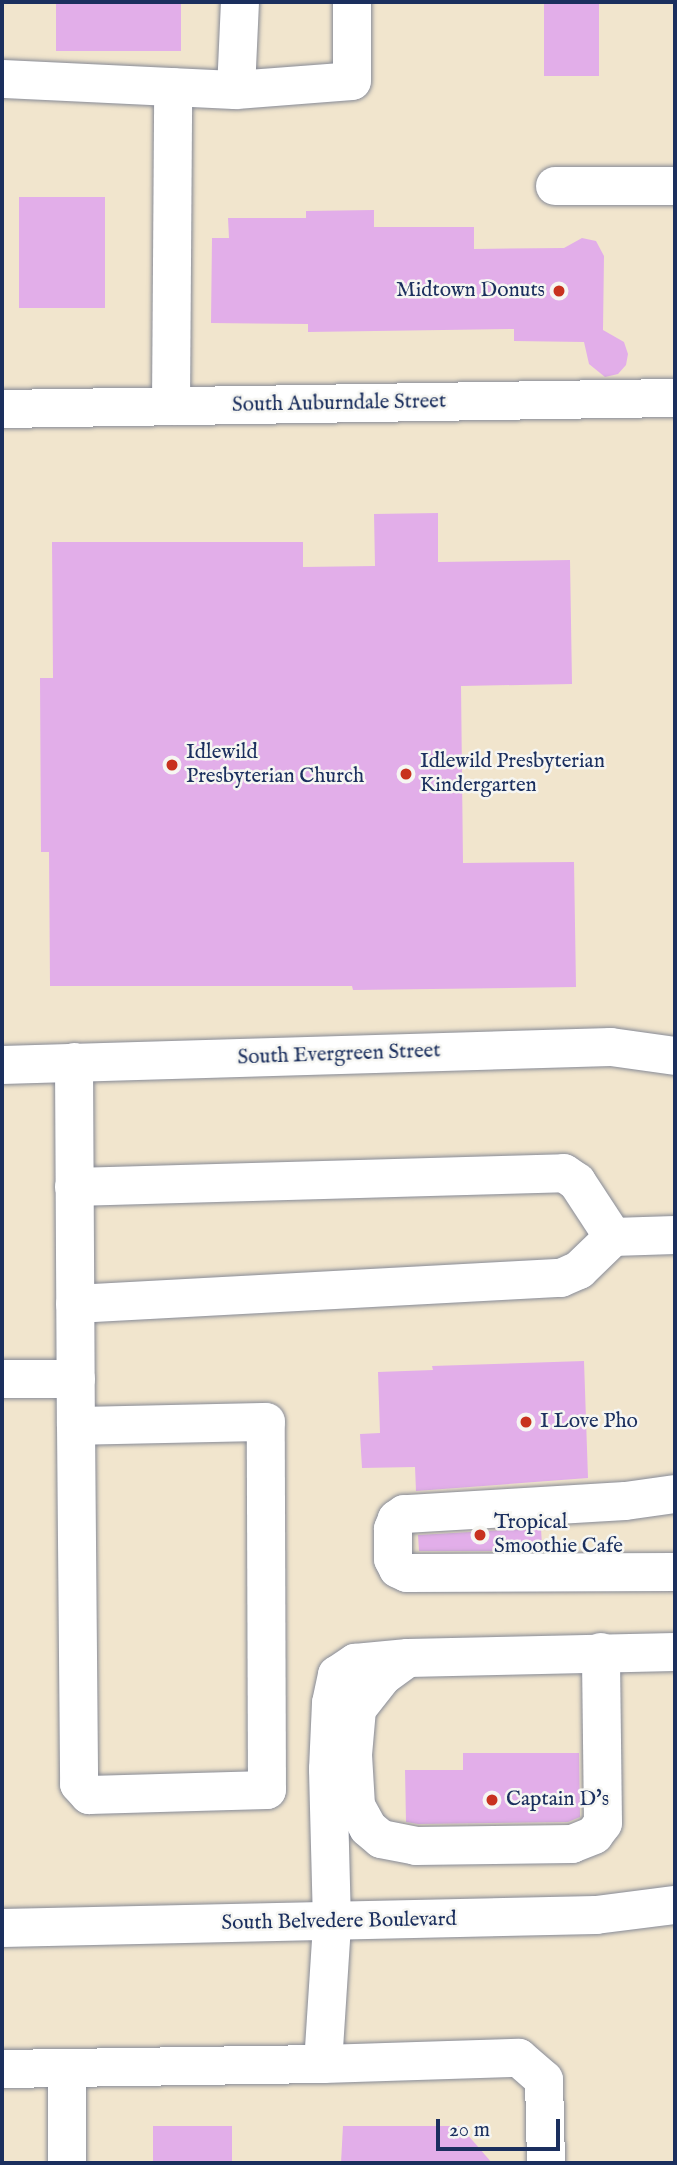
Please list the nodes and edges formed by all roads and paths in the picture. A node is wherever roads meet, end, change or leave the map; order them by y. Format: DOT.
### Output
graph roads {
  1 [pos="240,2"];
  2 [pos="352,2"];
  3 [pos="2,79"];
  4 [pos="173,87"];
  5 [pos="236,90"];
  6 [pos="555,186"];
  7 [pos="675,186"];
  8 [pos="675,398"];
  9 [pos="171,406"];
  10 [pos="2,409"];
  11 [pos="675,1056"];
  12 [pos="74,1062"];
  13 [pos="2,1065"];
  14 [pos="74,1187"];
  15 [pos="675,1235"];
  16 [pos="613,1237"];
  17 [pos="75,1304"];
  18 [pos="2,1379"];
  19 [pos="76,1379"];
  20 [pos="76,1426"];
  21 [pos="675,1494"];
  22 [pos="675,1572"];
  23 [pos="675,1652"];
  24 [pos="601,1653"];
  25 [pos="408,1658"];
  26 [pos="675,1905"];
  27 [pos="332,1923"];
  28 [pos="2,1928"];
  29 [pos="323,2064"];
  30 [pos="67,2068"];
  31 [pos="2,2069"];
  32 [pos="67,2163"];
  33 [pos="546,2163"];
  1 -- 5 [label="street"];
  2 -- 5 [label="street"];
  3 -- 4 [label="street"];
  4 -- 5 [label="street"];
  4 -- 9 [label="street"];
  6 -- 7 [label="street"];
  8 -- 9 [label="street, South Auburndale Street"];
  9 -- 10 [label="street, South Auburndale Street"];
  11 -- 12 [label="street, South Evergreen Street"];
  12 -- 13 [label="street, South Evergreen Street"];
  12 -- 14 [label="street"];
  14 -- 16 [label="street"];
  14 -- 17 [label="street"];
  15 -- 16 [label="street"];
  16 -- 17 [label="street"];
  17 -- 19 [label="street"];
  18 -- 19 [label="street"];
  19 -- 20 [label="street"];
  20 -- 20 [label="street"];
  21 -- 22 [label="street"];
  23 -- 24 [label="street"];
  24 -- 25 [label="street"];
  24 -- 25 [label="street"];
  25 -- 27 [label="street"];
  26 -- 27 [label="street, South Belvedere Boulevard"];
  27 -- 28 [label="street, South Belvedere Boulevard"];
  27 -- 29 [label="street"];
  29 -- 30 [label="street"];
  29 -- 33 [label="street"];
  30 -- 31 [label="street"];
  30 -- 32 [label="street"];
}
